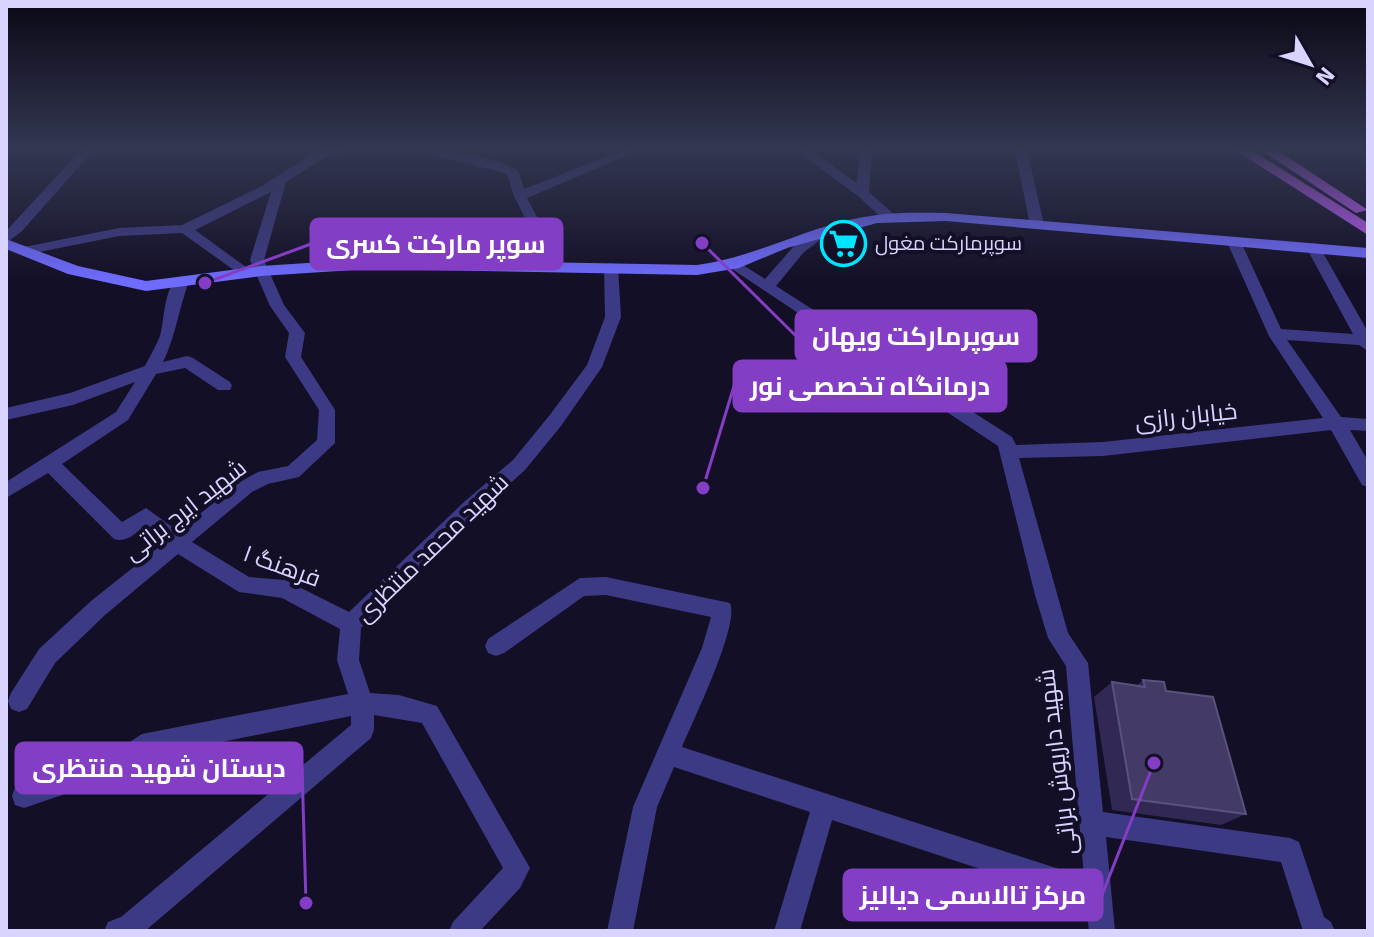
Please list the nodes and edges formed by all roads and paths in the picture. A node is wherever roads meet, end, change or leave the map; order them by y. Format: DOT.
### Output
graph roads {
  1 [pos="48,194"];
  2 [pos="256,194"];
  3 [pos="277,194"];
  4 [pos="525,194"];
  5 [pos="864,194"];
  6 [pos="1030,194"];
  7 [pos="1311,194"];
  8 [pos="1335,194"];
  9 [pos="520,196"];
  10 [pos="1368,215"];
  11 [pos="891,219"];
  12 [pos="1037,225"];
  13 [pos="185,229"];
  14 [pos="1368,230"];
  15 [pos="822,232"];
  16 [pos="6,242"];
  17 [pos="1234,242"];
  18 [pos="1313,247"];
  19 [pos="24,251"];
  20 [pos="1368,253"];
  21 [pos="733,265"];
  22 [pos="556,266"];
  23 [pos="611,267"];
  24 [pos="253,272"];
  25 [pos="182,281"];
  26 [pos="767,287"];
  27 [pos="1278,334"];
  28 [pos="1367,342"];
  29 [pos="151,370"];
  30 [pos="224,386"];
  31 [pos="6,414"];
  32 [pos="1336,423"];
  33 [pos="1368,425"];
  34 [pos="1008,452"];
  35 [pos="51,464"];
  36 [pos="1368,480"];
  37 [pos="6,491"];
  38 [pos="179,544"];
  39 [pos="351,624"];
  40 [pos="496,646"];
  41 [pos="19,701"];
  42 [pos="362,703"];
  43 [pos="666,753"];
  44 [pos="24,796"];
  45 [pos="824,805"];
  46 [pos="1093,823"];
  47 [pos="1096,894"];
  48 [pos="117,931"];
  49 [pos="462,931"];
  50 [pos="620,931"];
  51 [pos="787,931"];
  52 [pos="1102,931"];
  53 [pos="1322,931"];
  1 -- 16 [label="street"];
  2 -- 13 [label="street"];
  3 -- 24 [label="street"];
  4 -- 9 [label="street"];
  5 -- 11 [label="street"];
  6 -- 12 [label="street"];
  7 -- 14 [label="main road"];
  8 -- 10 [label="main road"];
  9 -- 22 [label="street"];
  11 -- 12 [label="street"];
  11 -- 15 [label="street"];
  12 -- 17 [label="street"];
  13 -- 19 [label="street"];
  13 -- 24 [label="street"];
  15 -- 21 [label="street"];
  15 -- 26 [label="street"];
  16 -- 19 [label="street"];
  17 -- 18 [label="street"];
  17 -- 27 [label="street"];
  18 -- 20 [label="street"];
  18 -- 28 [label="street"];
  19 -- 25 [label="street"];
  21 -- 23 [label="street"];
  21 -- 26 [label="street"];
  22 -- 23 [label="street"];
  22 -- 24 [label="street"];
  23 -- 39 [label="street, شهید محمد منتظری"];
  24 -- 25 [label="street"];
  24 -- 38 [label="street, شهید ایرج براتی"];
  25 -- 29 [label="street"];
  26 -- 34 [label="street"];
  27 -- 28 [label="street"];
  27 -- 32 [label="street"];
  29 -- 30 [label="street"];
  29 -- 31 [label="street"];
  29 -- 35 [label="street"];
  32 -- 33 [label="street, خیابان رازی"];
  32 -- 34 [label="street, خیابان رازی"];
  32 -- 36 [label="street"];
  34 -- 46 [label="street, شهید داریوش براتی"];
  35 -- 37 [label="street"];
  35 -- 38 [label="street, فرهنگ ۱"];
  38 -- 39 [label="street, فرهنگ ۱"];
  38 -- 41 [label="street, شهید ایرج براتی"];
  39 -- 42 [label="street, شهید محمد منتظری"];
  40 -- 43 [label="street"];
  42 -- 44 [label="street"];
  42 -- 48 [label="street"];
  42 -- 49 [label="street"];
  43 -- 45 [label="street"];
  43 -- 50 [label="street"];
  45 -- 47 [label="street"];
  45 -- 51 [label="street"];
  46 -- 47 [label="street, شهید داریوش براتی"];
  46 -- 53 [label="street"];
  47 -- 52 [label="street, شهید داریوش براتی"];
}
